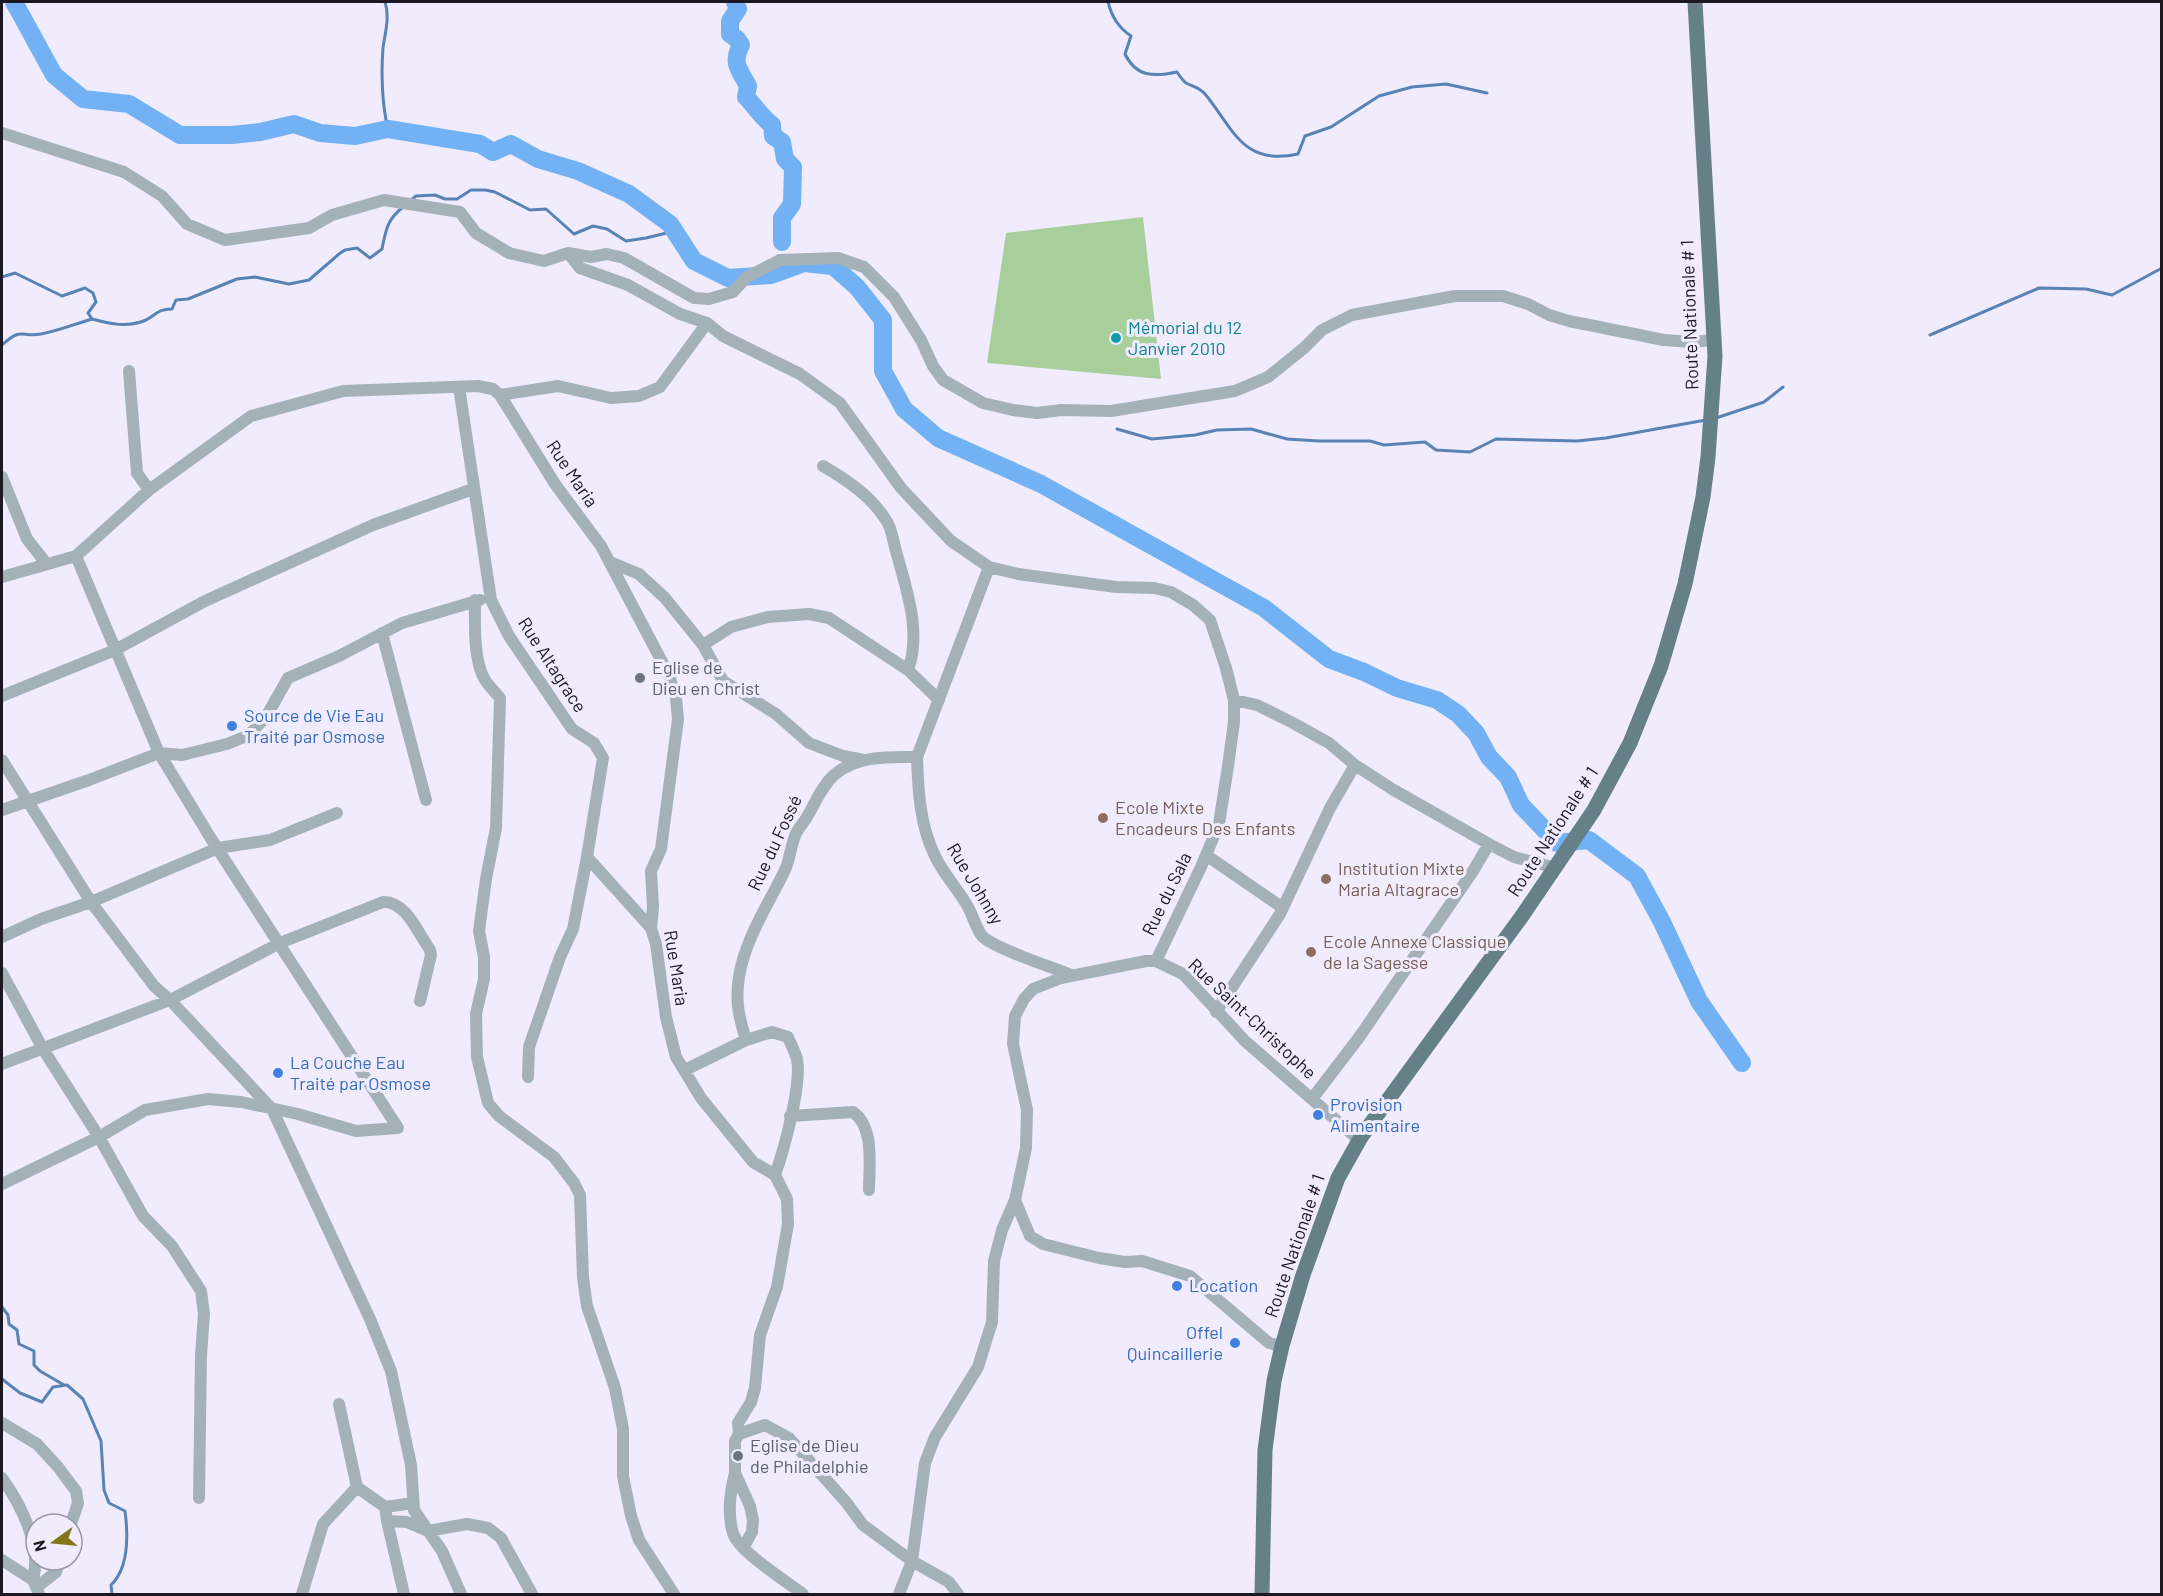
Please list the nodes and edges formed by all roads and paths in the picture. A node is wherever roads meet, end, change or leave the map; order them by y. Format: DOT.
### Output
graph roads {
  1 [pos="1695,2"];
  2 [pos="2,133"];
  3 [pos="568,253"];
  4 [pos="706,323"];
  5 [pos="1714,340"];
  6 [pos="129,371"];
  7 [pos="459,387"];
  8 [pos="500,395"];
  9 [pos="823,466"];
  10 [pos="2,477"];
  11 [pos="473,489"];
  12 [pos="149,490"];
  13 [pos="76,556"];
  14 [pos="610,562"];
  15 [pos="46,563"];
  16 [pos="989,567"];
  17 [pos="2,577"];
  18 [pos="475,600"];
  19 [pos="491,600"];
  20 [pos="382,633"];
  21 [pos="703,645"];
  22 [pos="115,650"];
  23 [pos="908,670"];
  24 [pos="2,696"];
  25 [pos="939,700"];
  26 [pos="1234,700"];
  27 [pos="159,753"];
  28 [pos="917,757"];
  29 [pos="2,760"];
  30 [pos="866,760"];
  31 [pos="1355,765"];
  32 [pos="426,800"];
  33 [pos="26,801"];
  34 [pos="2,810"];
  35 [pos="337,813"];
  36 [pos="1489,844"];
  37 [pos="218,848"];
  38 [pos="1206,855"];
  39 [pos="587,857"];
  40 [pos="1556,868"];
  41 [pos="91,902"];
  42 [pos="1283,908"];
  43 [pos="651,928"];
  44 [pos="2,937"];
  45 [pos="280,943"];
  46 [pos="1156,962"];
  47 [pos="2,973"];
  48 [pos="1071,975"];
  49 [pos="170,1000"];
  50 [pos="420,1001"];
  51 [pos="1216,1012"];
  52 [pos="746,1040"];
  53 [pos="43,1049"];
  54 [pos="2,1064"];
  55 [pos="685,1070"];
  56 [pos="528,1077"];
  57 [pos="1312,1099"];
  58 [pos="272,1109"];
  59 [pos="790,1116"];
  60 [pos="99,1137"];
  61 [pos="1359,1140"];
  62 [pos="775,1175"];
  63 [pos="2,1184"];
  64 [pos="869,1190"];
  65 [pos="1015,1200"];
  66 [pos="1281,1346"];
  67 [pos="339,1404"];
  68 [pos="2,1423"];
  69 [pos="739,1434"];
  70 [pos="735,1473"];
  71 [pos="2,1478"];
  72 [pos="357,1487"];
  73 [pos="199,1498"];
  74 [pos="413,1503"];
  75 [pos="385,1507"];
  76 [pos="75,1512"];
  77 [pos="387,1521"];
  78 [pos="428,1531"];
  79 [pos="743,1548"];
  80 [pos="2,1560"];
  81 [pos="912,1561"];
  82 [pos="56,1572"];
  83 [pos="36,1587"];
  84 [pos="302,1594"];
  85 [pos="404,1594"];
  86 [pos="462,1594"];
  87 [pos="532,1594"];
  88 [pos="674,1594"];
  89 [pos="803,1594"];
  90 [pos="899,1594"];
  91 [pos="958,1594"];
  92 [pos="1262,1594"];
  1 -- 5 [label="main road, Route Nationale # 1"];
  2 -- 3 [label="street"];
  3 -- 4 [label="street"];
  3 -- 5 [label="street"];
  4 -- 8 [label="street"];
  4 -- 16 [label="street"];
  5 -- 40 [label="main road, Route Nationale # 1"];
  6 -- 12 [label="street"];
  7 -- 8 [label="street"];
  7 -- 11 [label="street, Rue Altagrace"];
  7 -- 12 [label="street"];
  8 -- 14 [label="street, Rue Maria"];
  9 -- 23 [label="street"];
  10 -- 15 [label="street"];
  11 -- 19 [label="street, Rue Altagrace"];
  11 -- 22 [label="street"];
  12 -- 13 [label="street"];
  13 -- 15 [label="street"];
  13 -- 22 [label="street"];
  14 -- 21 [label="street"];
  14 -- 43 [label="street, Rue Maria"];
  15 -- 17 [label="street"];
  16 -- 25 [label="street"];
  16 -- 26 [label="street, Rue du Sala"];
  18 -- 19 [label="street"];
  18 -- 20 [label="street"];
  18 -- 88 [label="street"];
  19 -- 39 [label="street, Rue Altagrace"];
  20 -- 27 [label="street"];
  20 -- 32 [label="street"];
  21 -- 23 [label="street"];
  21 -- 30 [label="street"];
  22 -- 24 [label="street"];
  22 -- 27 [label="street"];
  23 -- 25 [label="street"];
  25 -- 28 [label="street"];
  26 -- 31 [label="street"];
  26 -- 38 [label="street, Rue du Sala"];
  27 -- 33 [label="street"];
  27 -- 37 [label="street"];
  28 -- 30 [label="street, Rue du Fossé"];
  28 -- 48 [label="street, Rue Johnny"];
  29 -- 33 [label="street"];
  30 -- 52 [label="street, Rue du Fossé"];
  31 -- 36 [label="street"];
  31 -- 42 [label="street"];
  33 -- 34 [label="street"];
  33 -- 41 [label="street"];
  35 -- 37 [label="street"];
  36 -- 40 [label="street"];
  36 -- 57 [label="street"];
  37 -- 41 [label="street"];
  37 -- 45 [label="street"];
  38 -- 42 [label="street"];
  38 -- 46 [label="street, Rue du Sala"];
  39 -- 43 [label="street"];
  39 -- 56 [label="street, Rue Altagrace"];
  40 -- 61 [label="main road, Route Nationale # 1"];
  41 -- 44 [label="street"];
  41 -- 49 [label="street"];
  42 -- 51 [label="street"];
  43 -- 55 [label="street, Rue Maria"];
  45 -- 49 [label="street"];
  45 -- 50 [label="street"];
  45 -- 58 [label="street"];
  46 -- 48 [label="street, Rue Saint-Christophe"];
  46 -- 51 [label="street, Rue Saint-Christophe"];
  47 -- 53 [label="street"];
  48 -- 65 [label="street, Rue Saint-Christophe"];
  49 -- 53 [label="street"];
  49 -- 58 [label="street"];
  51 -- 57 [label="street, Rue Saint-Christophe"];
  52 -- 55 [label="street"];
  52 -- 59 [label="street"];
  53 -- 54 [label="street"];
  53 -- 60 [label="street"];
  55 -- 62 [label="street, Rue Maria"];
  57 -- 61 [label="street, Rue Saint-Christophe"];
  58 -- 60 [label="street"];
  58 -- 74 [label="street"];
  59 -- 62 [label="street"];
  59 -- 64 [label="street"];
  60 -- 63 [label="street"];
  60 -- 73 [label="street"];
  61 -- 66 [label="main road, Route Nationale # 1"];
  62 -- 69 [label="street"];
  65 -- 66 [label="street"];
  65 -- 81 [label="street, Rue Saint-Christophe"];
  66 -- 92 [label="main road, Route Nationale # 1"];
  67 -- 72 [label="street"];
  68 -- 76 [label="street"];
  69 -- 70 [label="street"];
  69 -- 81 [label="street"];
  70 -- 79 [label="street"];
  70 -- 79 [label="street"];
  71 -- 83 [label="street"];
  72 -- 75 [label="street"];
  72 -- 84 [label="street"];
  74 -- 75 [label="street"];
  74 -- 78 [label="street"];
  75 -- 77 [label="street"];
  77 -- 78 [label="street"];
  77 -- 85 [label="street"];
  78 -- 86 [label="street"];
  78 -- 87 [label="street"];
  79 -- 89 [label="street"];
  80 -- 83 [label="street"];
  81 -- 90 [label="street, Rue Saint-Christophe"];
  81 -- 91 [label="street"];
  82 -- 83 [label="street"];
}
